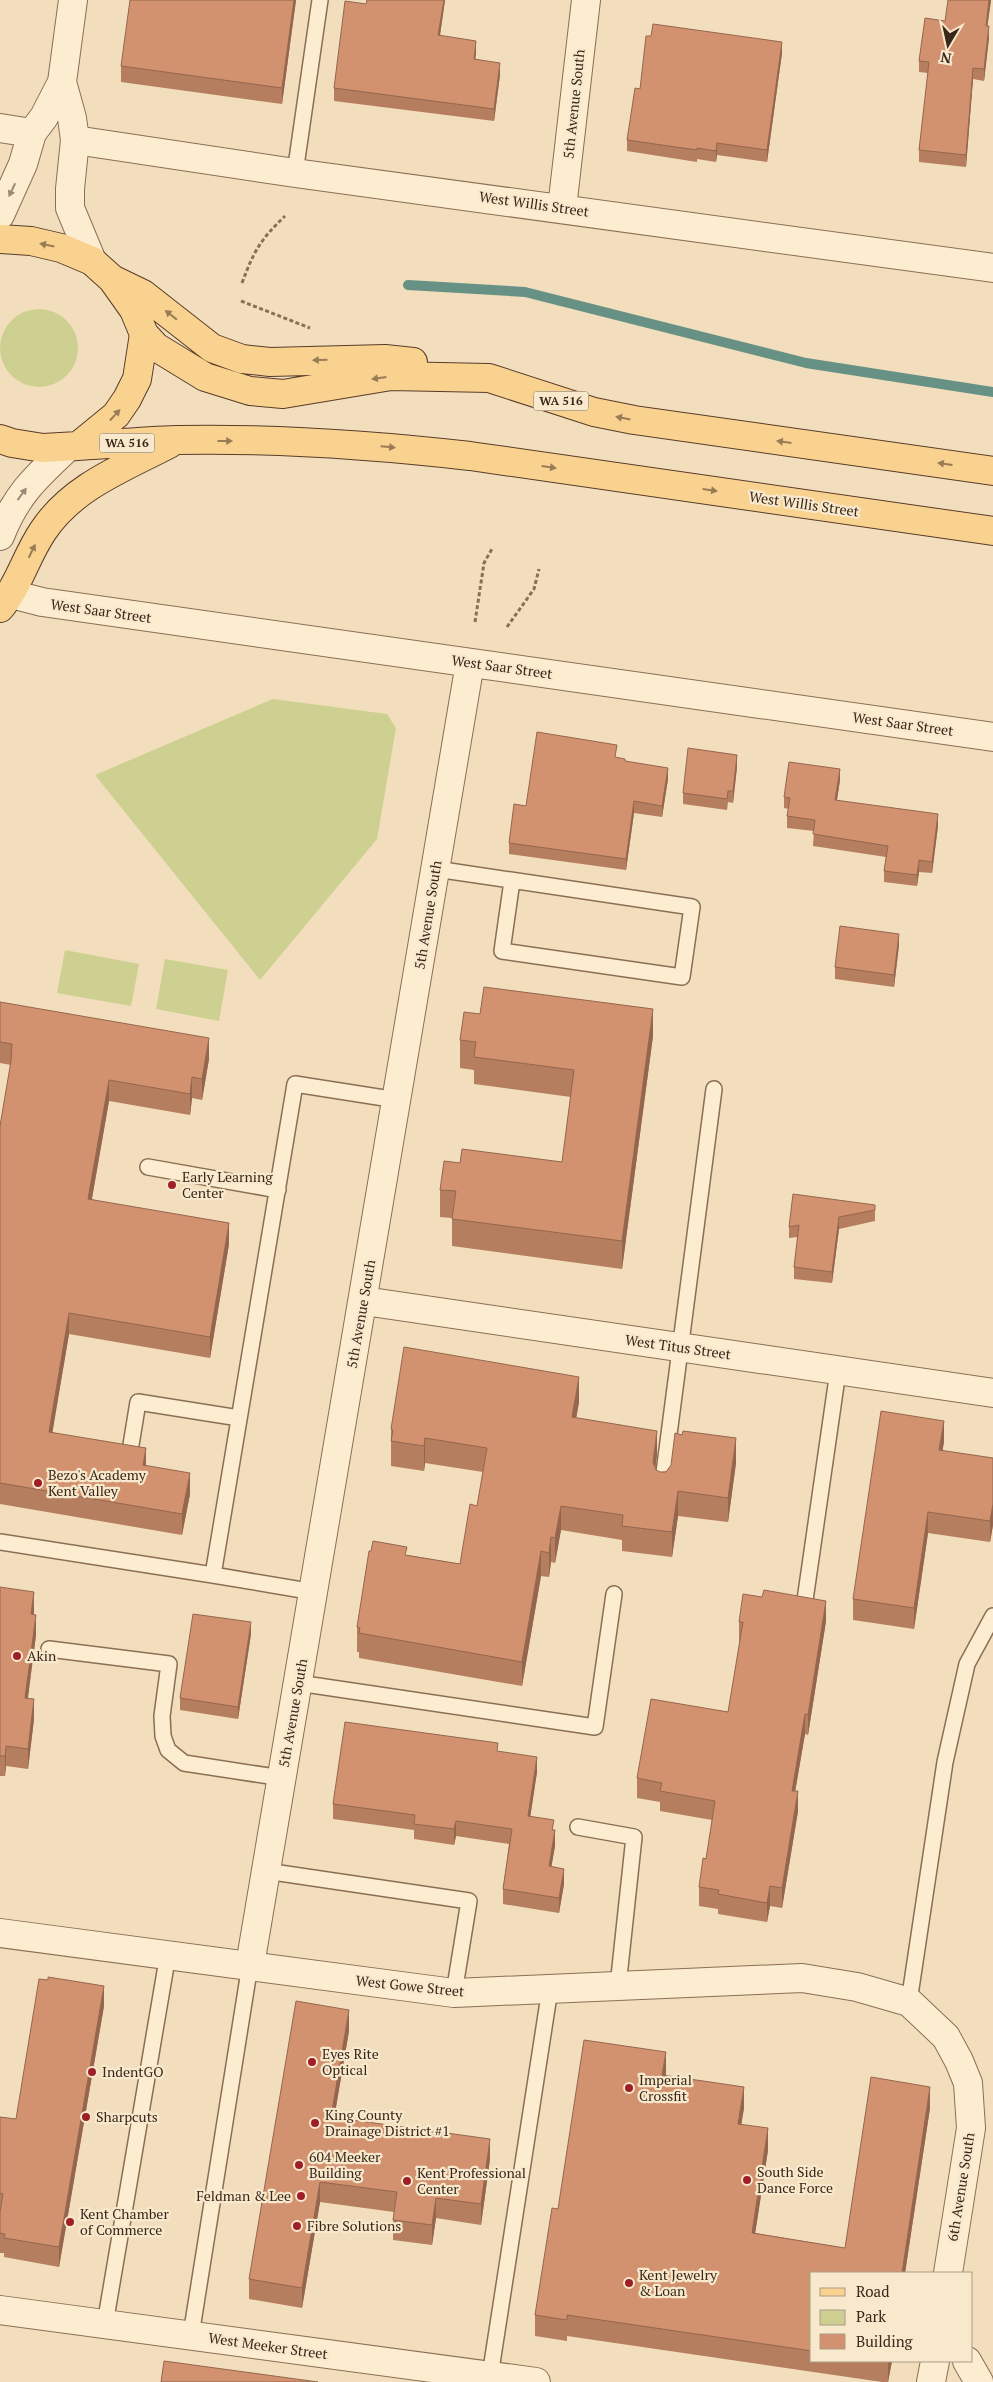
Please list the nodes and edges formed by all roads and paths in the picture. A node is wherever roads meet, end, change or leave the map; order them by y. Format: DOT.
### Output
graph roads {
  1 [pos="73,0"];
  2 [pos="320,0"];
  3 [pos="586,0"];
  4 [pos="62,82"];
  5 [pos="0,128"];
  6 [pos="32,133"];
  7 [pos="75,140"];
  8 [pos="295,173"];
  9 [pos="562,208"];
  10 [pos="0,215"];
  11 [pos="284,216"];
  12 [pos="0,239"];
  13 [pos="993,268"];
  14 [pos="102,270"];
  15 [pos="242,283"];
  16 [pos="144,334"];
  17 [pos="489,378"];
  18 [pos="0,439"];
  19 [pos="176,440"];
  20 [pos="72,447"];
  21 [pos="993,471"];
  22 [pos="993,531"];
  23 [pos="0,536"];
  24 [pos="493,546"];
  25 [pos="539,569"];
  26 [pos="6,601"];
  27 [pos="475,622"];
  28 [pos="507,627"];
  29 [pos="470,663"];
  30 [pos="993,737"];
  31 [pos="436,869"];
  32 [pos="512,881"];
  33 [pos="714,1089"];
  34 [pos="397,1100"];
  35 [pos="148,1167"];
  36 [pos="278,1190"];
  37 [pos="364,1302"];
  38 [pos="680,1348"];
  39 [pos="838,1371"];
  40 [pos="993,1393"];
  41 [pos="240,1418"];
  42 [pos="129,1458"];
  43 [pos="662,1488"];
  44 [pos="0,1542"];
  45 [pos="213,1575"];
  46 [pos="314,1592"];
  47 [pos="614,1594"];
  48 [pos="805,1600"];
  49 [pos="993,1616"];
  50 [pos="50,1649"];
  51 [pos="298,1682"];
  52 [pos="282,1778"];
  53 [pos="578,1828"];
  54 [pos="266,1871"];
  55 [pos="0,1933"];
  56 [pos="168,1954"];
  57 [pos="250,1965"];
  58 [pos="618,1986"];
  59 [pos="550,1989"];
  60 [pos="454,1993"];
  61 [pos="909,2002"];
  62 [pos="948,2272"];
  63 [pos="0,2313"];
  64 [pos="105,2324"];
  65 [pos="191,2335"];
  66 [pos="934,2362"];
  67 [pos="968,2362"];
  68 [pos="490,2376"];
  69 [pos="536,2382"];
  70 [pos="931,2382"];
  71 [pos="979,2382"];
  1 -- 4 [label="street"];
  2 -- 8 [label="lane"];
  3 -- 9 [label="street, 5th Avenue South"];
  4 -- 6 [label="street"];
  4 -- 7 [label="street"];
  5 -- 6 [label="street"];
  6 -- 10 [label="street, one-way"];
  7 -- 8 [label="street, West Willis Street"];
  7 -- 14 [label="street"];
  8 -- 9 [label="street, West Willis Street"];
  9 -- 13 [label="street, West Willis Street"];
  11 -- 15 [label="path"];
  14 -- 12 [label="main road, one-way"];
  14 -- 16 [label="main road"];
  17 -- 14 [label="main road, one-way"];
  17 -- 16 [label="main road, WA 516, one-way"];
  20 -- 16 [label="main road, one-way"];
  21 -- 17 [label="main road, WA 516, one-way"];
  18 -- 20 [label="main road, West Willis Street"];
  19 -- 20 [label="main road, West Willis Street / WA 516"];
  19 -- 22 [label="main road, West Willis Street / WA 516, one-way"];
  26 -- 19 [label="main road, one-way"];
  23 -- 20 [label="street, one-way"];
  24 -- 27 [label="path"];
  25 -- 28 [label="path"];
  26 -- 29 [label="street, West Saar Street"];
  29 -- 30 [label="street, West Saar Street"];
  29 -- 31 [label="street, 5th Avenue South"];
  31 -- 32 [label="lane"];
  31 -- 34 [label="street, 5th Avenue South"];
  32 -- 32 [label="lane"];
  33 -- 38 [label="lane"];
  34 -- 36 [label="lane"];
  34 -- 37 [label="street, 5th Avenue South"];
  35 -- 36 [label="lane"];
  36 -- 41 [label="lane"];
  37 -- 38 [label="street, West Titus Street"];
  37 -- 46 [label="street, 5th Avenue South"];
  38 -- 39 [label="street, West Titus Street"];
  38 -- 43 [label="lane"];
  39 -- 40 [label="street, West Titus Street"];
  39 -- 48 [label="lane"];
  41 -- 42 [label="lane"];
  41 -- 45 [label="lane"];
  44 -- 45 [label="lane"];
  45 -- 46 [label="lane"];
  46 -- 51 [label="street, 5th Avenue South"];
  47 -- 51 [label="lane"];
  49 -- 61 [label="lane"];
  50 -- 52 [label="lane"];
  51 -- 52 [label="street, 5th Avenue South"];
  52 -- 54 [label="street, 5th Avenue South"];
  53 -- 58 [label="lane"];
  54 -- 57 [label="street, 5th Avenue South"];
  54 -- 60 [label="lane"];
  55 -- 56 [label="street, West Gowe Street"];
  56 -- 57 [label="street, West Gowe Street"];
  56 -- 64 [label="lane"];
  57 -- 60 [label="street, West Gowe Street"];
  57 -- 65 [label="lane"];
  58 -- 59 [label="street, West Gowe Street"];
  58 -- 61 [label="street, West Gowe Street"];
  59 -- 60 [label="street, West Gowe Street"];
  59 -- 68 [label="lane"];
  61 -- 62 [label="street, 6th Avenue South"];
  63 -- 64 [label="street, West Meeker Street"];
  64 -- 65 [label="street, West Meeker Street"];
  65 -- 68 [label="street, West Meeker Street"];
  66 -- 70 [label="street"];
  67 -- 71 [label="street"];
  68 -- 69 [label="street, West Meeker Street"];
}
